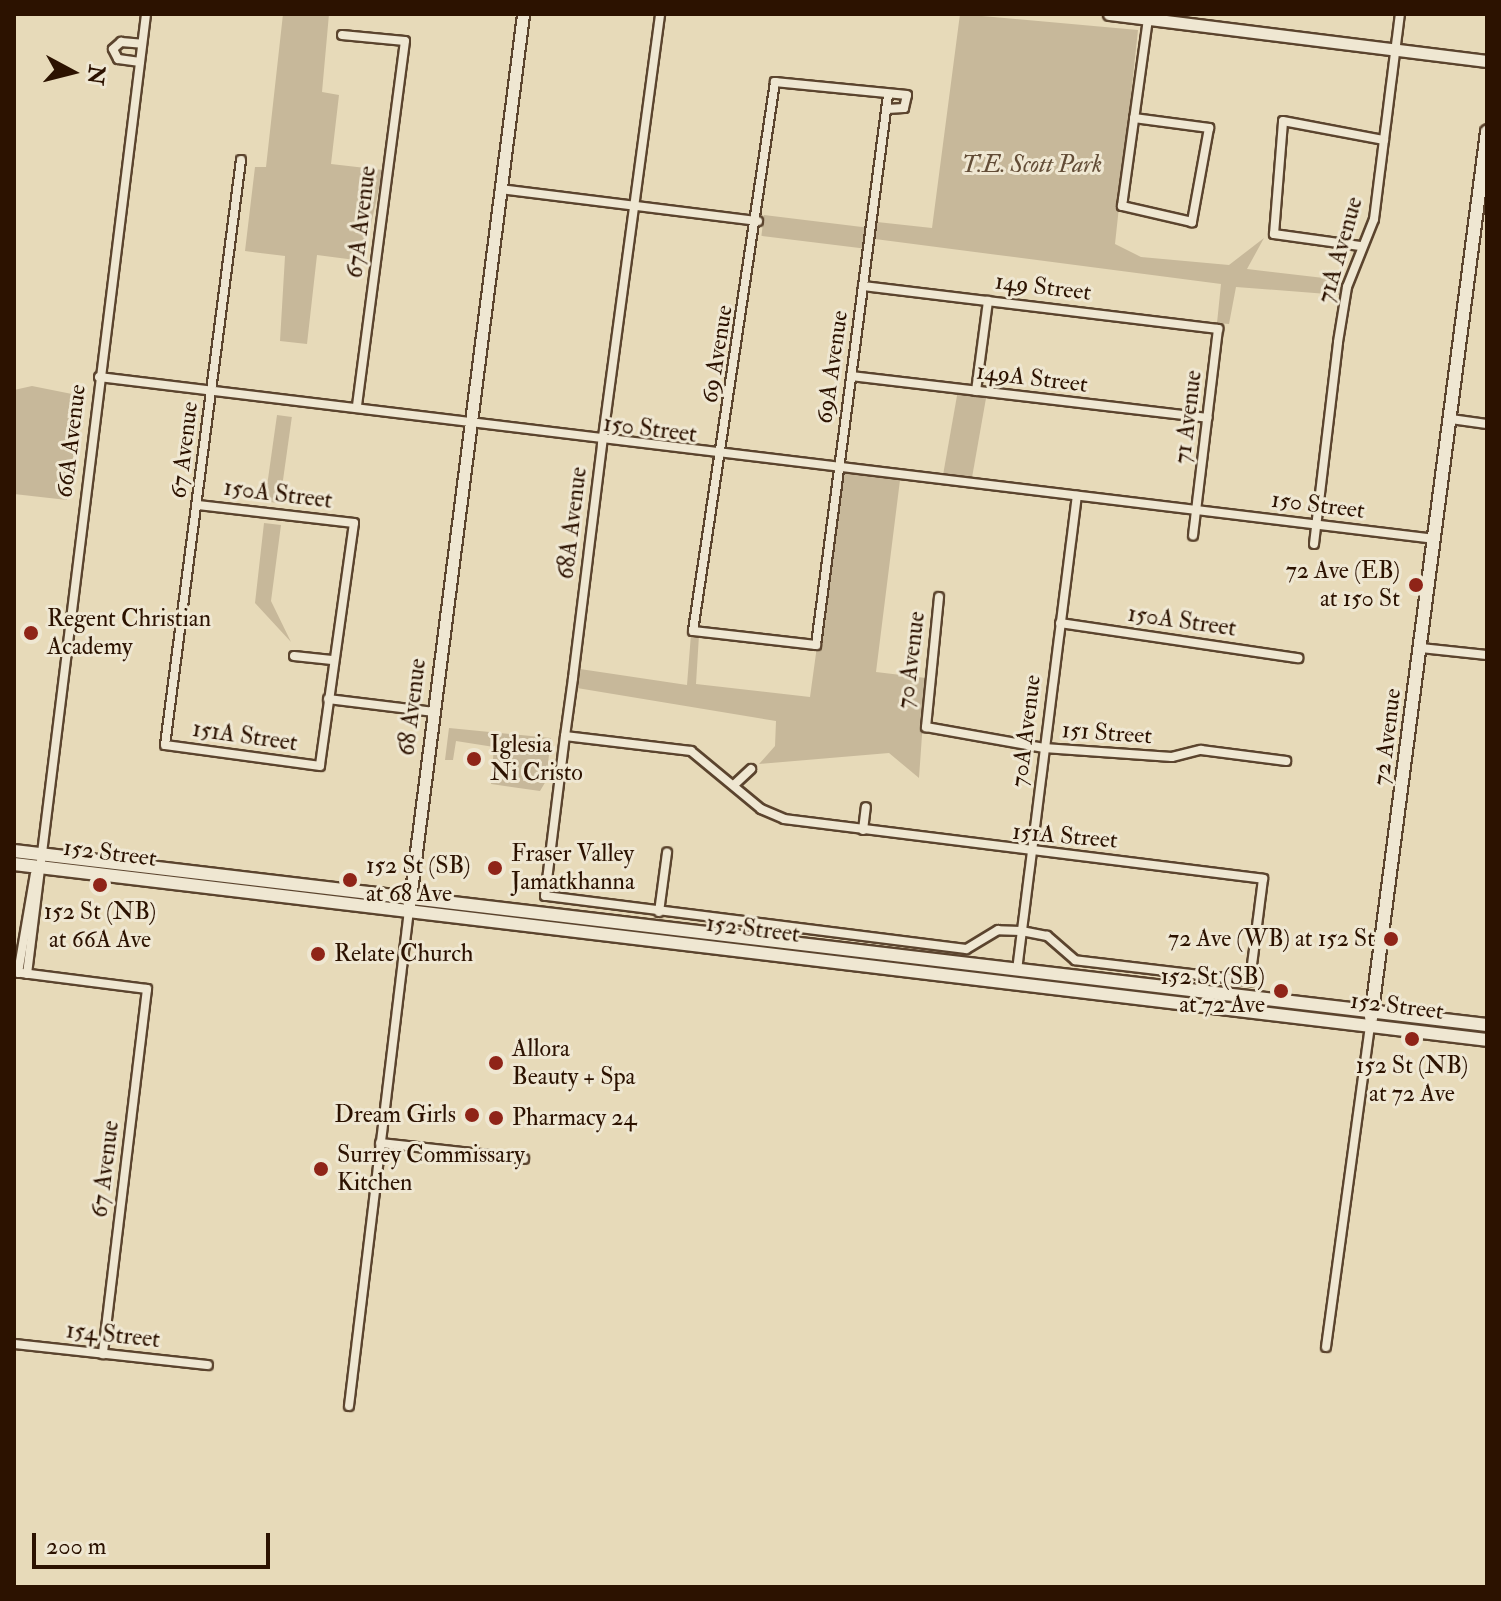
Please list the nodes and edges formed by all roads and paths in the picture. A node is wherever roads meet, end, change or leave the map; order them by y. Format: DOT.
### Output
graph roads {
  1 [pos="146,14"];
  2 [pos="523,14"];
  3 [pos="660,14"];
  4 [pos="1109,14"];
  5 [pos="1400,14"];
  6 [pos="1148,19"];
  7 [pos="342,35"];
  8 [pos="142,44"];
  9 [pos="1396,50"];
  10 [pos="1487,61"];
  11 [pos="140,62"];
  12 [pos="888,95"];
  13 [pos="887,109"];
  14 [pos="1134,118"];
  15 [pos="1487,132"];
  16 [pos="1384,140"];
  17 [pos="241,160"];
  18 [pos="500,189"];
  19 [pos="635,205"];
  20 [pos="758,221"];
  21 [pos="1360,246"];
  22 [pos="863,286"];
  23 [pos="988,301"];
  24 [pos="1218,329"];
  25 [pos="851,376"];
  26 [pos="99,377"];
  27 [pos="976,391"];
  28 [pos="211,392"];
  29 [pos="357,408"];
  30 [pos="1208,418"];
  31 [pos="1451,419"];
  32 [pos="1487,424"];
  33 [pos="470,425"];
  34 [pos="602,444"];
  35 [pos="719,458"];
  36 [pos="839,470"];
  37 [pos="1077,496"];
  38 [pos="198,505"];
  39 [pos="1197,511"];
  40 [pos="1316,525"];
  41 [pos="1193,535"];
  42 [pos="1435,539"];
  43 [pos="1314,544"];
  44 [pos="939,597"];
  45 [pos="1060,623"];
  46 [pos="816,645"];
  47 [pos="1421,648"];
  48 [pos="1487,655"];
  49 [pos="294,656"];
  50 [pos="1298,658"];
  51 [pos="332,660"];
  52 [pos="328,699"];
  53 [pos="434,712"];
  54 [pos="926,727"];
  55 [pos="565,736"];
  56 [pos="165,745"];
  57 [pos="1044,748"];
  58 [pos="1286,761"];
  59 [pos="751,769"];
  60 [pos="735,784"];
  61 [pos="866,807"];
  62 [pos="863,830"];
  63 [pos="14,851"];
  64 [pos="667,853"];
  65 [pos="1031,854"];
  66 [pos="14,864"];
  67 [pos="36,864"];
  68 [pos="410,905"];
  69 [pos="659,912"];
  70 [pos="1021,931"];
  71 [pos="1017,970"];
  72 [pos="20,973"];
  73 [pos="954,975"];
  74 [pos="1372,1010"];
  75 [pos="1370,1025"];
  76 [pos="1487,1025"];
  77 [pos="1487,1040"];
  78 [pos="380,1143"];
  79 [pos="524,1159"];
  80 [pos="14,1344"];
  81 [pos="1326,1347"];
  82 [pos="103,1354"];
  83 [pos="208,1365"];
  84 [pos="349,1406"];
  1 -- 8 [label="street, 66A Avenue"];
  2 -- 18 [label="street, 68 Avenue"];
  3 -- 19 [label="street, 68A Avenue"];
  4 -- 6 [label="street"];
  5 -- 9 [label="street, 71A Avenue"];
  6 -- 9 [label="street"];
  6 -- 14 [label="street"];
  7 -- 29 [label="street, 67A Avenue"];
  8 -- 11 [label="street, 66A Avenue"];
  8 -- 11 [label="street"];
  9 -- 10 [label="street"];
  9 -- 16 [label="street, 71A Avenue"];
  11 -- 26 [label="street, 66A Avenue"];
  12 -- 13 [label="street, 69A Avenue"];
  12 -- 13 [label="street"];
  12 -- 20 [label="street, 69 Avenue"];
  13 -- 22 [label="street, 69A Avenue"];
  14 -- 14 [label="street"];
  15 -- 31 [label="main road, 72 Avenue"];
  16 -- 21 [label="street, 71A Avenue"];
  16 -- 21 [label="street"];
  17 -- 28 [label="street, 67 Avenue"];
  18 -- 19 [label="street"];
  18 -- 33 [label="street, 68 Avenue"];
  19 -- 20 [label="street"];
  19 -- 34 [label="street, 68A Avenue"];
  20 -- 35 [label="street, 69 Avenue"];
  21 -- 40 [label="street, 71A Avenue"];
  22 -- 23 [label="street, 149 Street"];
  22 -- 25 [label="street, 69A Avenue"];
  23 -- 24 [label="street, 149 Street"];
  23 -- 27 [label="street"];
  24 -- 30 [label="street, 71 Avenue"];
  25 -- 27 [label="street, 149A Street"];
  25 -- 36 [label="street, 69A Avenue"];
  26 -- 28 [label="street, 150 Street"];
  26 -- 67 [label="street, 66A Avenue"];
  27 -- 30 [label="street, 149A Street"];
  28 -- 29 [label="street, 150 Street"];
  28 -- 38 [label="street, 67 Avenue"];
  29 -- 33 [label="street, 150 Street"];
  30 -- 39 [label="street, 71 Avenue"];
  31 -- 32 [label="street"];
  31 -- 42 [label="main road, 72 Avenue"];
  33 -- 34 [label="street, 150 Street"];
  33 -- 53 [label="street, 68 Avenue"];
  34 -- 35 [label="street, 150 Street"];
  34 -- 55 [label="street, 68A Avenue"];
  35 -- 36 [label="street, 150 Street"];
  35 -- 46 [label="street, 69 Avenue"];
  36 -- 37 [label="street, 150 Street"];
  36 -- 46 [label="street, 69A Avenue"];
  37 -- 39 [label="street, 150 Street"];
  37 -- 45 [label="street, 70A Avenue"];
  38 -- 51 [label="street, 150A Street"];
  38 -- 56 [label="street, 67 Avenue"];
  39 -- 40 [label="street, 150 Street"];
  39 -- 41 [label="street"];
  40 -- 42 [label="street, 150 Street"];
  40 -- 43 [label="street, 71A Avenue"];
  42 -- 47 [label="main road, 72 Avenue"];
  44 -- 54 [label="street, 70 Avenue"];
  45 -- 50 [label="street, 150A Street"];
  45 -- 57 [label="street, 70A Avenue"];
  47 -- 48 [label="street"];
  47 -- 74 [label="main road, 72 Avenue"];
  49 -- 51 [label="street"];
  51 -- 52 [label="street"];
  52 -- 53 [label="street"];
  52 -- 56 [label="street, 151A Street"];
  53 -- 68 [label="street, 68 Avenue"];
  54 -- 57 [label="street, 151 Street"];
  55 -- 60 [label="street, 151A Street"];
  55 -- 69 [label="street, 68A Avenue"];
  57 -- 58 [label="street, 151 Street"];
  57 -- 65 [label="street, 70A Avenue"];
  59 -- 60 [label="street"];
  60 -- 62 [label="street, 151A Street"];
  61 -- 62 [label="street"];
  62 -- 65 [label="street, 151A Street"];
  63 -- 67 [label="main road, 152 Street"];
  64 -- 69 [label="street"];
  65 -- 70 [label="street, 70A Avenue"];
  65 -- 70 [label="street, 151A Street"];
  66 -- 67 [label="main road, 152 Street"];
  67 -- 68 [label="main road, 152 Street"];
  67 -- 72 [label="street, 66A Avenue"];
  68 -- 71 [label="main road, 152 Street"];
  68 -- 73 [label="main road, 152 Street"];
  68 -- 78 [label="street, 68 Avenue"];
  69 -- 70 [label="street"];
  70 -- 71 [label="street, 70A Avenue"];
  71 -- 73 [label="main road"];
  71 -- 74 [label="main road, 152 Street"];
  72 -- 82 [label="street, 67 Avenue"];
  73 -- 75 [label="main road, 152 Street"];
  74 -- 75 [label="main road, 72 Avenue"];
  74 -- 76 [label="main road, 152 Street"];
  75 -- 77 [label="main road, 152 Street"];
  75 -- 81 [label="street, 72 Avenue"];
  78 -- 79 [label="street"];
  78 -- 84 [label="street, 68 Avenue"];
  80 -- 82 [label="street, 154 Street"];
  82 -- 83 [label="street, 154 Street"];
}
